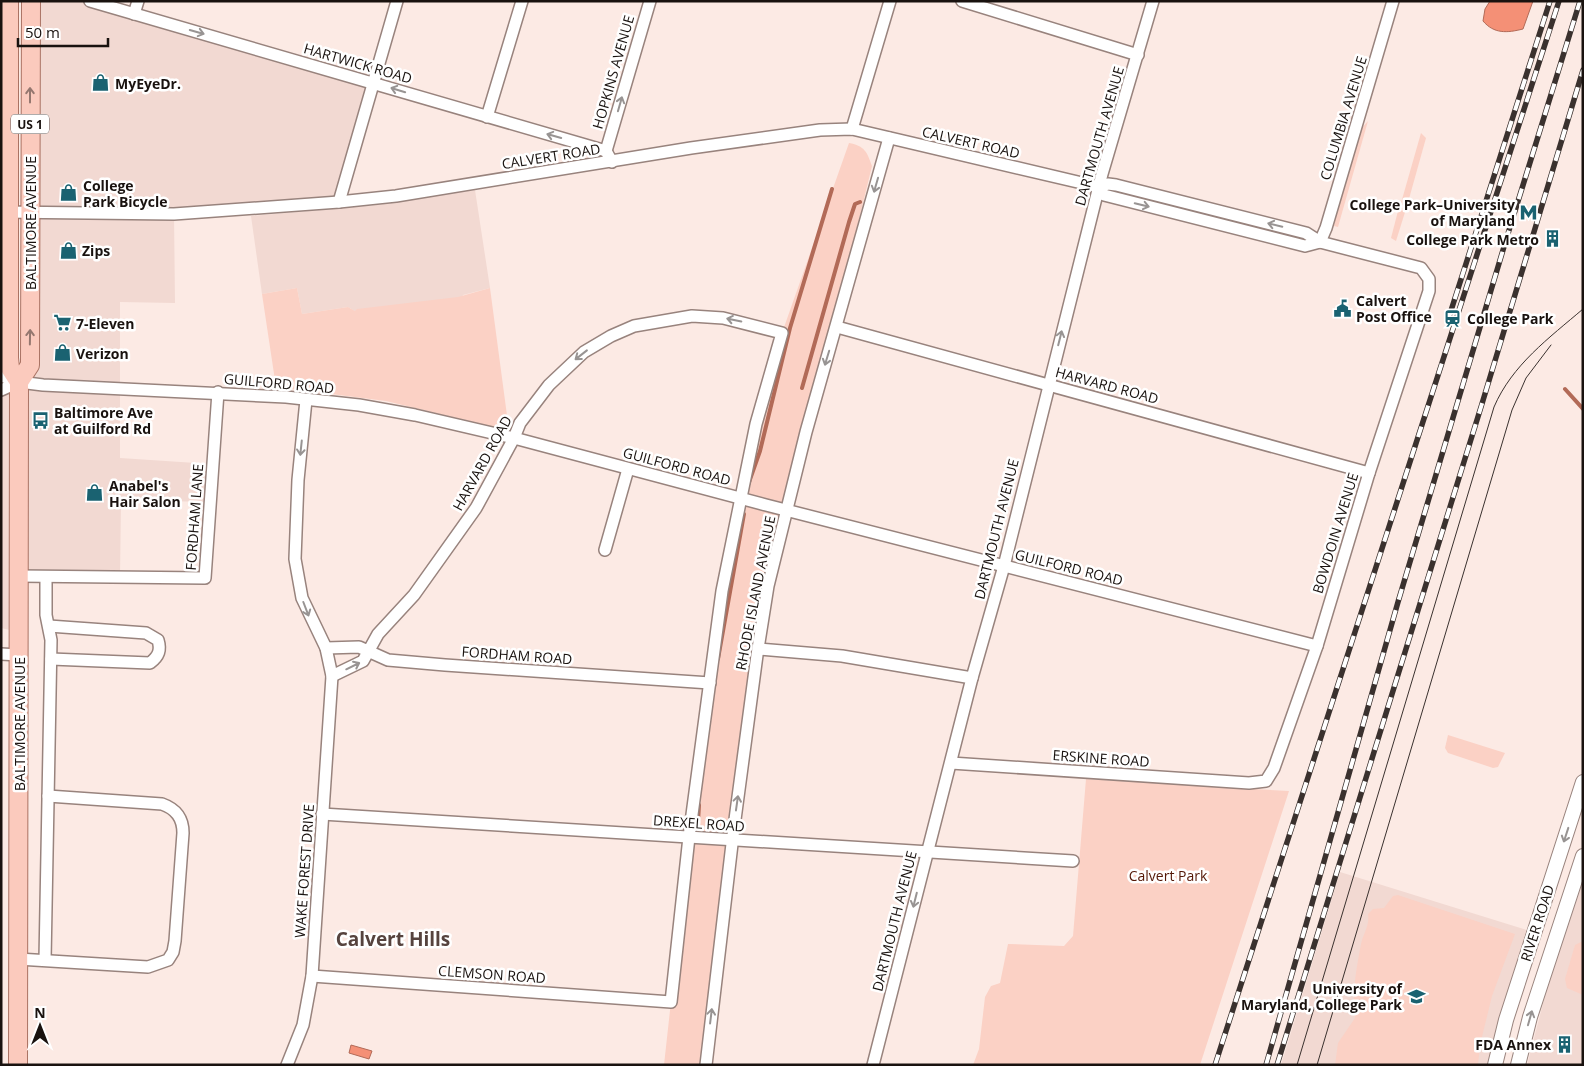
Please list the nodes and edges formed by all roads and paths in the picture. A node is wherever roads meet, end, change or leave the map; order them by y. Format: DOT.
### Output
graph roads {
  1 [pos="9,1"];
  2 [pos="31,1"];
  3 [pos="90,1"];
  4 [pos="138,1"];
  5 [pos="397,1"];
  6 [pos="522,1"];
  7 [pos="650,1"];
  8 [pos="890,1"];
  9 [pos="962,1"];
  10 [pos="1153,1"];
  11 [pos="1393,1"];
  12 [pos="134,14"];
  13 [pos="1138,55"];
  14 [pos="374,83"];
  15 [pos="487,117"];
  16 [pos="852,129"];
  17 [pos="889,138"];
  18 [pos="606,151"];
  19 [pos="612,162"];
  20 [pos="1099,188"];
  21 [pos="340,202"];
  22 [pos="5,213"];
  23 [pos="30,214"];
  24 [pos="1320,242"];
  25 [pos="1427,275"];
  26 [pos="837,327"];
  27 [pos="782,333"];
  28 [pos="1,376"];
  29 [pos="19,382"];
  30 [pos="1048,385"];
  31 [pos="1,390"];
  32 [pos="218,392"];
  33 [pos="306,400"];
  34 [pos="514,438"];
  35 [pos="628,469"];
  36 [pos="1369,473"];
  37 [pos="740,498"];
  38 [pos="786,510"];
  39 [pos="604,550"];
  40 [pos="1004,566"];
  41 [pos="19,576"];
  42 [pos="46,578"];
  43 [pos="49,626"];
  44 [pos="1317,646"];
  45 [pos="326,648"];
  46 [pos="758,649"];
  47 [pos="369,652"];
  48 [pos="10,654"];
  49 [pos="51,659"];
  50 [pos="332,676"];
  51 [pos="972,678"];
  52 [pos="710,683"];
  53 [pos="951,763"];
  54 [pos="1583,782"];
  55 [pos="1249,783"];
  56 [pos="48,796"];
  57 [pos="322,814"];
  58 [pos="689,837"];
  59 [pos="732,840"];
  60 [pos="927,852"];
  61 [pos="1583,856"];
  62 [pos="1073,862"];
  63 [pos="18,959"];
  64 [pos="45,960"];
  65 [pos="312,976"];
  66 [pos="671,1002"];
  67 [pos="18,1065"];
  68 [pos="287,1065"];
  69 [pos="706,1065"];
  70 [pos="873,1065"];
  71 [pos="1496,1065"];
  72 [pos="1518,1065"];
  1 -- 22 [label="main road, BALTIMORE AVENUE / US 1"];
  23 -- 2 [label="main road, BALTIMORE AVENUE / US 1, one-way"];
  3 -- 12 [label="street, HARTWICK ROAD"];
  4 -- 12 [label="street"];
  5 -- 14 [label="street"];
  6 -- 15 [label="street"];
  18 -- 7 [label="street, HOPKINS AVENUE, one-way"];
  8 -- 16 [label="street"];
  9 -- 13 [label="street"];
  10 -- 13 [label="street, DARTMOUTH AVENUE"];
  11 -- 24 [label="street, COLUMBIA AVENUE"];
  12 -- 14 [label="street, HARTWICK ROAD, one-way"];
  13 -- 20 [label="street, DARTMOUTH AVENUE"];
  15 -- 14 [label="street, HARTWICK ROAD, one-way"];
  14 -- 21 [label="street"];
  18 -- 15 [label="street, HARTWICK ROAD, one-way"];
  16 -- 17 [label="street, CALVERT ROAD"];
  16 -- 19 [label="street, CALVERT ROAD"];
  17 -- 20 [label="street, CALVERT ROAD"];
  17 -- 26 [label="street, RHODE ISLAND AVENUE, one-way"];
  18 -- 19 [label="street"];
  19 -- 21 [label="street, CALVERT ROAD"];
  20 -- 24 [label="street, CALVERT ROAD"];
  30 -- 20 [label="street, DARTMOUTH AVENUE, one-way"];
  21 -- 23 [label="street, CALVERT ROAD"];
  22 -- 23 [label="street, CALVERT ROAD"];
  22 -- 29 [label="main road, BALTIMORE AVENUE / US 1"];
  29 -- 23 [label="main road, BALTIMORE AVENUE / US 1, one-way"];
  24 -- 25 [label="street, CALVERT ROAD"];
  25 -- 36 [label="street, BOWDOIN AVENUE"];
  26 -- 30 [label="street, HARVARD ROAD"];
  26 -- 38 [label="street, RHODE ISLAND AVENUE, one-way"];
  27 -- 34 [label="street, HARVARD ROAD, one-way"];
  27 -- 37 [label="street, RHODE ISLAND AVENUE"];
  28 -- 29 [label="street"];
  29 -- 31 [label="street"];
  29 -- 32 [label="street, GUILFORD ROAD"];
  29 -- 41 [label="main road, BALTIMORE AVENUE / US 1"];
  30 -- 36 [label="street, HARVARD ROAD"];
  30 -- 40 [label="street, DARTMOUTH AVENUE"];
  32 -- 33 [label="street, GUILFORD ROAD"];
  32 -- 42 [label="street, FORDHAM LANE"];
  33 -- 34 [label="street, GUILFORD ROAD"];
  33 -- 45 [label="street, one-way"];
  34 -- 35 [label="street, GUILFORD ROAD"];
  34 -- 47 [label="street, HARVARD ROAD"];
  35 -- 37 [label="street, GUILFORD ROAD"];
  35 -- 39 [label="street"];
  36 -- 44 [label="street, BOWDOIN AVENUE"];
  37 -- 38 [label="street, GUILFORD ROAD"];
  37 -- 52 [label="street, RHODE ISLAND AVENUE"];
  38 -- 40 [label="street, GUILFORD ROAD"];
  38 -- 46 [label="street, RHODE ISLAND AVENUE"];
  40 -- 44 [label="street, GUILFORD ROAD"];
  40 -- 51 [label="street, DARTMOUTH AVENUE"];
  41 -- 42 [label="street, FORDHAM LANE"];
  41 -- 48 [label="main road, BALTIMORE AVENUE / US 1"];
  42 -- 43 [label="street"];
  43 -- 49 [label="street"];
  43 -- 49 [label="street"];
  44 -- 55 [label="street, BOWDOIN AVENUE"];
  45 -- 47 [label="street"];
  45 -- 50 [label="street, WAKE FOREST DRIVE"];
  46 -- 51 [label="street"];
  59 -- 46 [label="street, RHODE ISLAND AVENUE, one-way"];
  50 -- 47 [label="street, one-way"];
  47 -- 52 [label="street, FORDHAM ROAD"];
  48 -- 63 [label="main road, BALTIMORE AVENUE / US 1"];
  49 -- 56 [label="street"];
  50 -- 57 [label="street, WAKE FOREST DRIVE"];
  51 -- 53 [label="street, DARTMOUTH AVENUE"];
  52 -- 58 [label="street, RHODE ISLAND AVENUE"];
  53 -- 55 [label="street, ERSKINE ROAD"];
  53 -- 60 [label="street, DARTMOUTH AVENUE"];
  54 -- 71 [label="street, RIVER ROAD, one-way"];
  56 -- 64 [label="street"];
  56 -- 64 [label="street"];
  57 -- 58 [label="street, DREXEL ROAD"];
  57 -- 65 [label="street, WAKE FOREST DRIVE"];
  58 -- 59 [label="street, DREXEL ROAD"];
  58 -- 66 [label="street, RHODE ISLAND AVENUE"];
  59 -- 60 [label="street, DREXEL ROAD"];
  69 -- 59 [label="street, RHODE ISLAND AVENUE, one-way"];
  60 -- 62 [label="street, DREXEL ROAD"];
  60 -- 70 [label="street, DARTMOUTH AVENUE, one-way"];
  72 -- 61 [label="street, RIVER ROAD, one-way"];
  63 -- 64 [label="street"];
  63 -- 67 [label="main road, BALTIMORE AVENUE / US 1"];
  65 -- 66 [label="street, CLEMSON ROAD"];
  65 -- 68 [label="street, WAKE FOREST DRIVE"];
}
